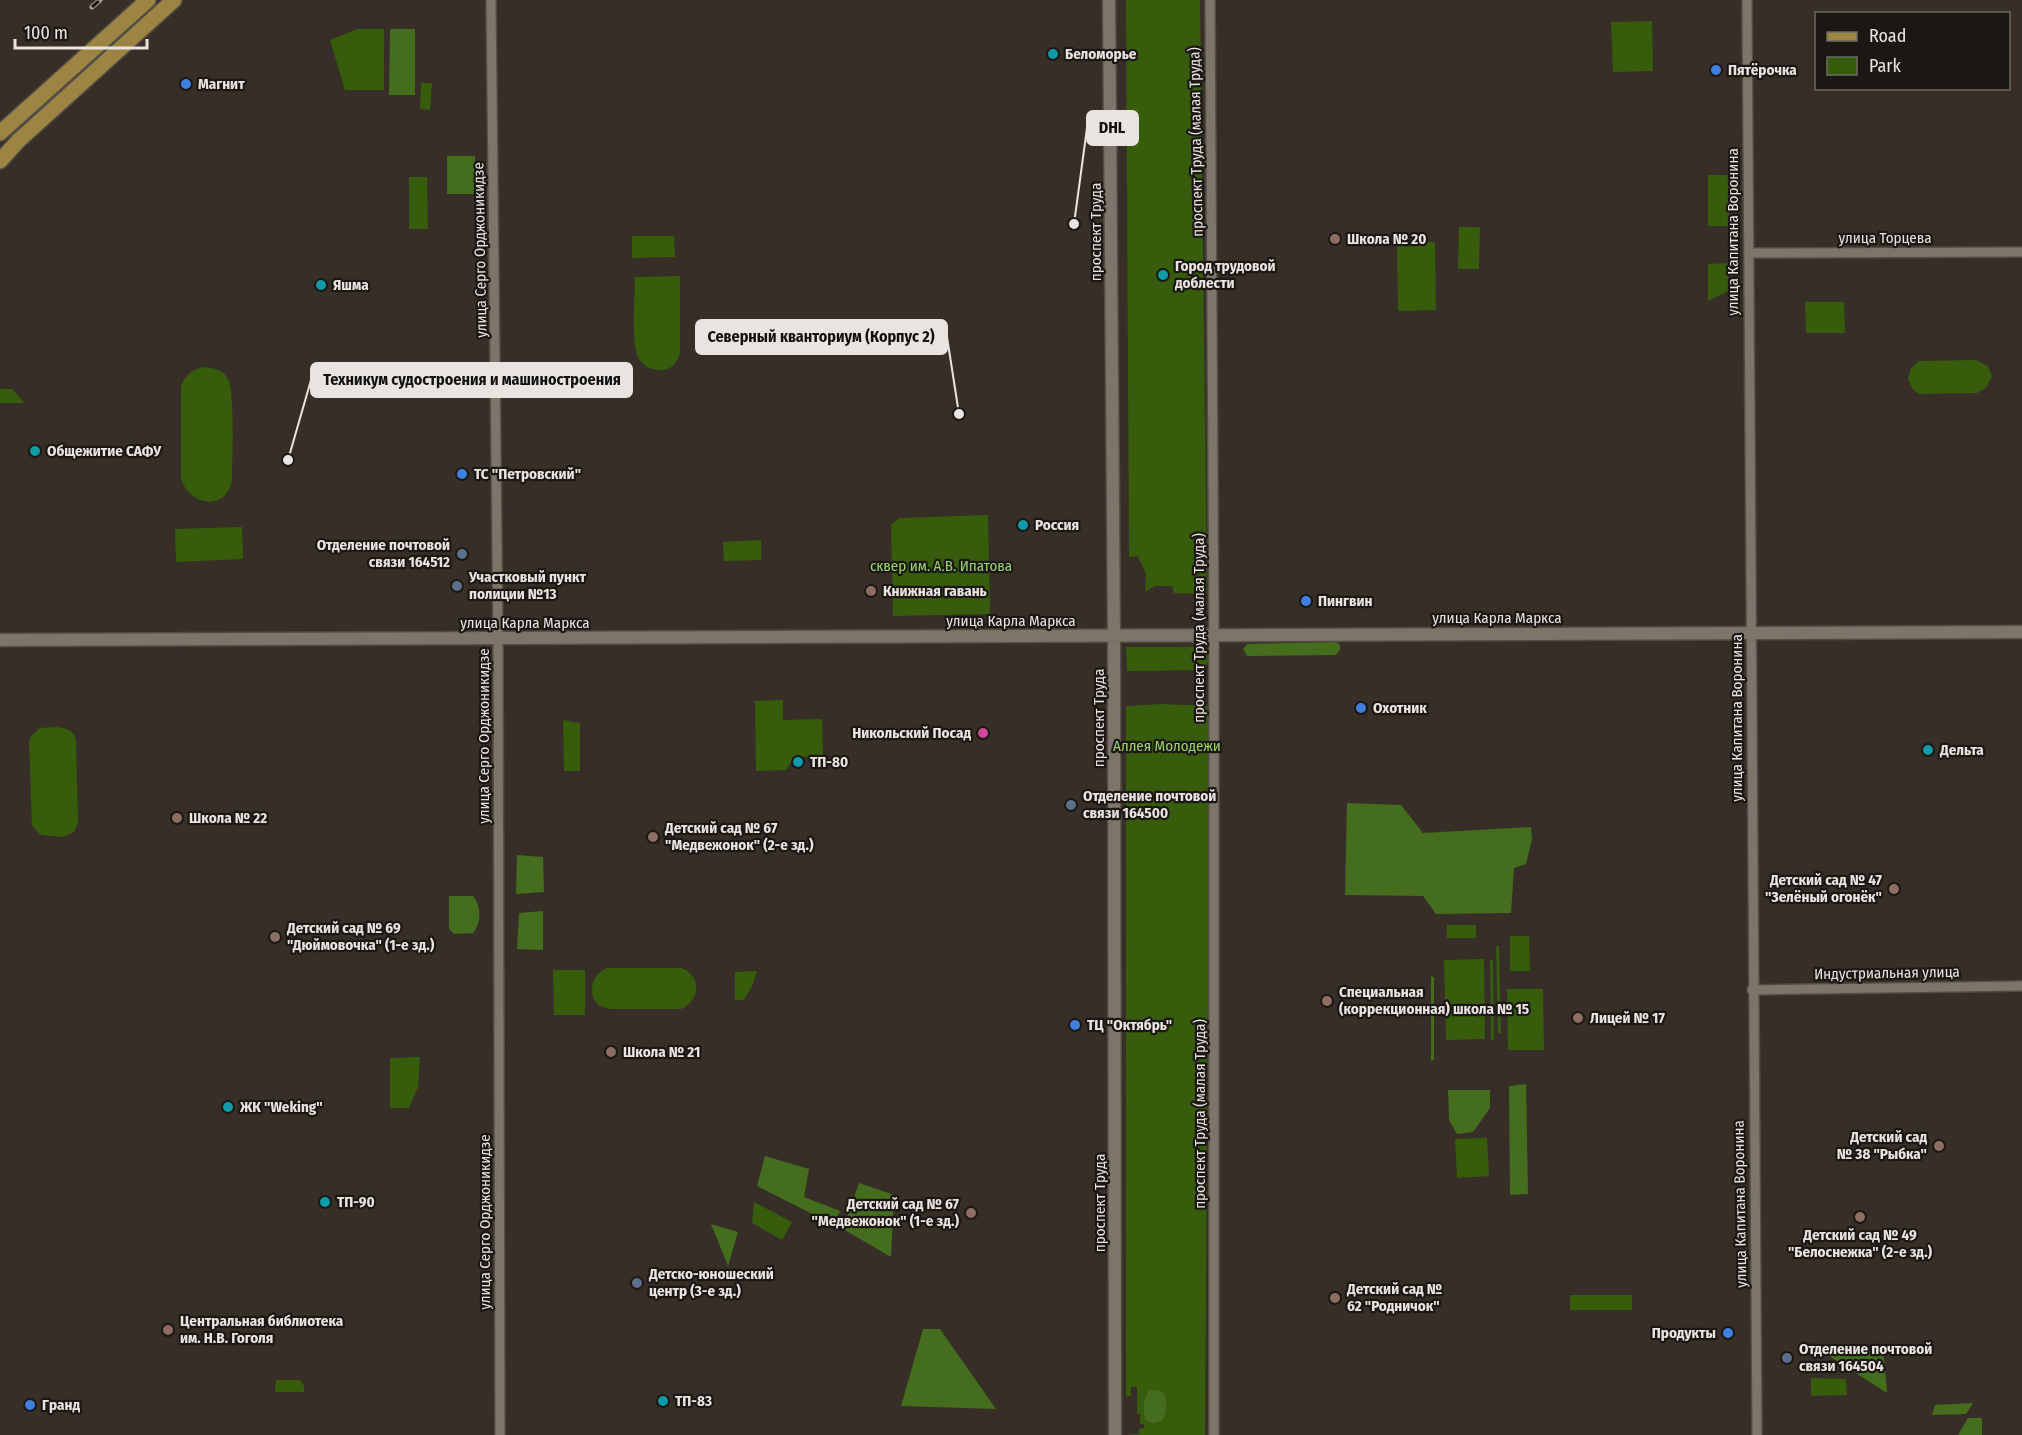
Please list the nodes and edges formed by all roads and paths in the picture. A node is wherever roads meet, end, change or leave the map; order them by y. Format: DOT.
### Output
graph roads {
  1 [pos="148,0"];
  2 [pos="174,0"];
  3 [pos="491,0"];
  4 [pos="1109,0"];
  5 [pos="1210,0"];
  6 [pos="1747,0"];
  7 [pos="0,133"];
  8 [pos="0,161"];
  9 [pos="2022,252"];
  10 [pos="1749,253"];
  11 [pos="2022,632"];
  12 [pos="1751,633"];
  13 [pos="1214,634"];
  14 [pos="1114,635"];
  15 [pos="498,638"];
  16 [pos="0,640"];
  17 [pos="2022,986"];
  18 [pos="1752,990"];
  19 [pos="500,1435"];
  20 [pos="1115,1435"];
  21 [pos="1214,1435"];
  22 [pos="1757,1435"];
  1 -- 7 [label="main road"];
  2 -- 8 [label="main road"];
  3 -- 15 [label="street, улица Серго Орджоникидзе"];
  4 -- 14 [label="street, проспект Труда"];
  5 -- 13 [label="street, проспект Труда (малая Труда)"];
  6 -- 10 [label="street, улица Капитана Воронина"];
  9 -- 10 [label="street, улица Торцева"];
  10 -- 12 [label="street, улица Капитана Воронина"];
  11 -- 12 [label="street, улица Карла Маркса"];
  12 -- 13 [label="street, улица Карла Маркса"];
  12 -- 18 [label="street, улица Капитана Воронина"];
  13 -- 14 [label="street, улица Карла Маркса"];
  13 -- 21 [label="street, проспект Труда (малая Труда)"];
  14 -- 15 [label="street, улица Карла Маркса"];
  14 -- 20 [label="street, проспект Труда"];
  15 -- 16 [label="street, улица Карла Маркса"];
  15 -- 19 [label="street, улица Серго Орджоникидзе"];
  17 -- 18 [label="street, Индустриальная улица"];
  18 -- 22 [label="street, улица Капитана Воронина"];
}
